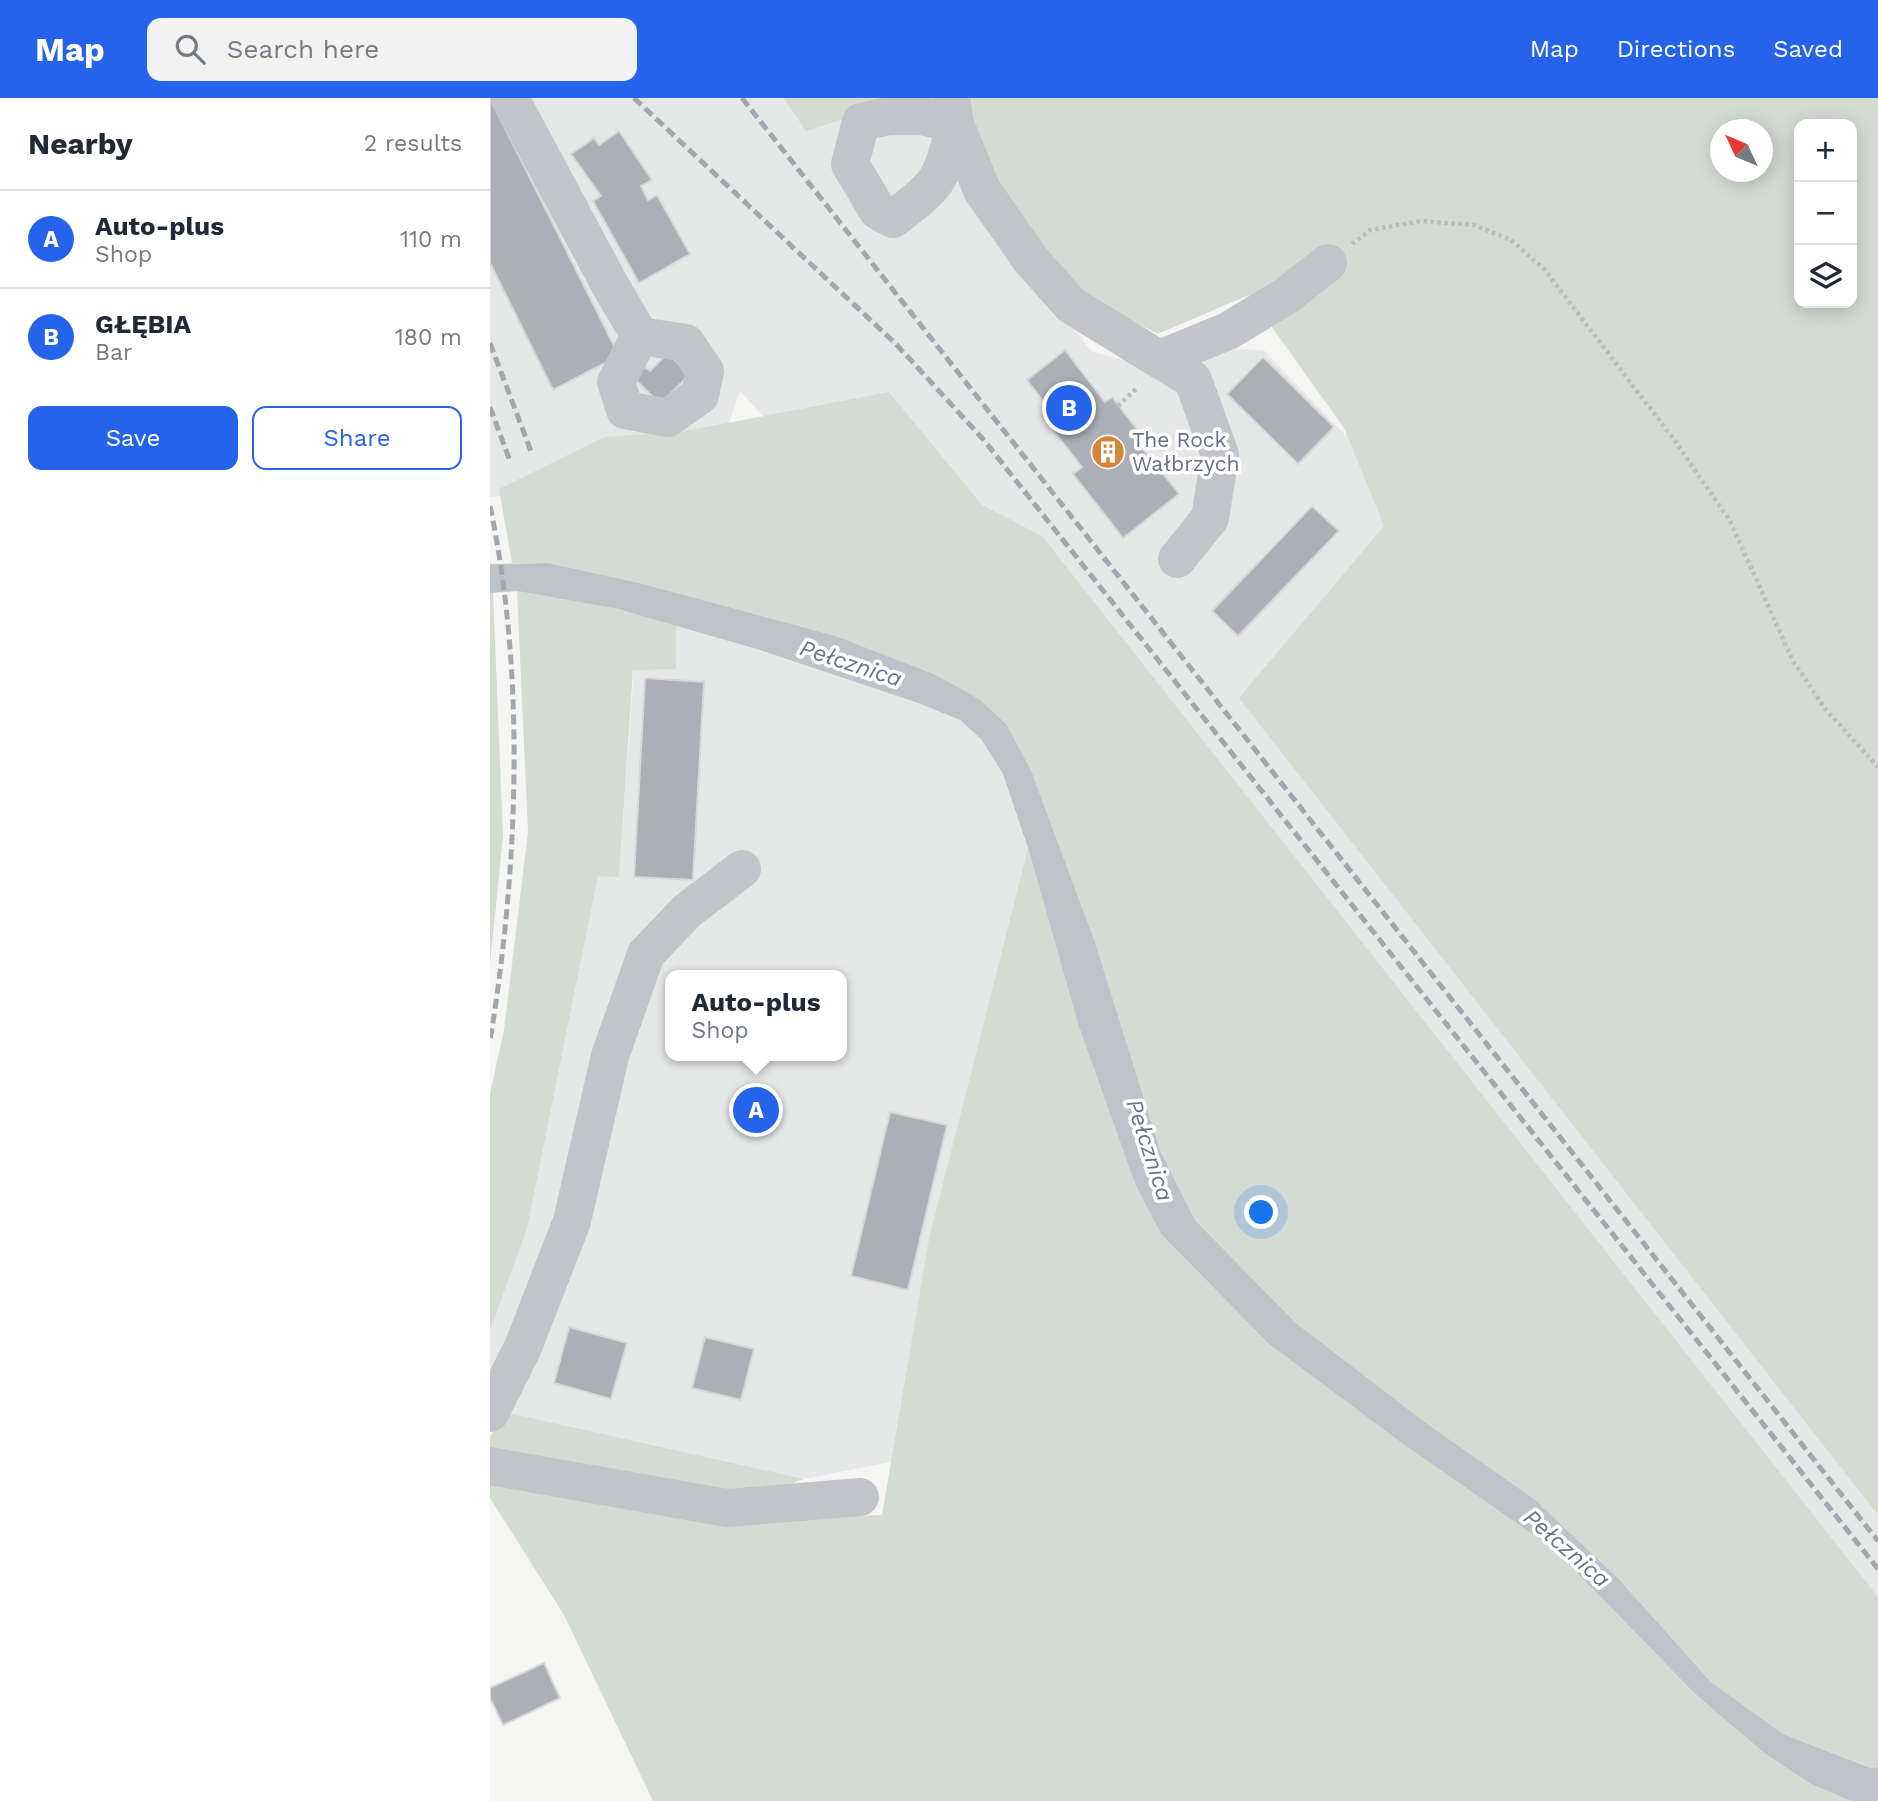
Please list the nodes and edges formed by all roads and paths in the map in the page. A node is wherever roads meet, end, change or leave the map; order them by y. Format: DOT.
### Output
graph roads {
  1 [pos="510,98"];
  2 [pos="953,111"];
  3 [pos="1328,263"];
  4 [pos="640,336"];
  5 [pos="1154,369"];
  6 [pos="1118,406"];
  7 [pos="1177,559"];
  8 [pos="1878,767"];
  9 [pos="742,869"];
  10 [pos="490,1413"];
  11 [pos="490,1466"];
  12 [pos="860,1497"];
  1 -- 4 [label="lane"];
  2 -- 5 [label="lane"];
  3 -- 5 [label="lane"];
  3 -- 8 [label="path"];
  5 -- 6 [label="path"];
  5 -- 7 [label="lane"];
  9 -- 10 [label="lane"];
  11 -- 12 [label="lane"];
}
